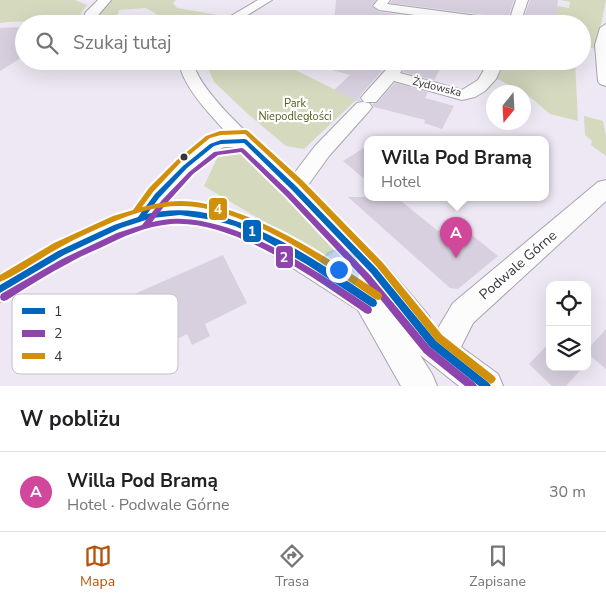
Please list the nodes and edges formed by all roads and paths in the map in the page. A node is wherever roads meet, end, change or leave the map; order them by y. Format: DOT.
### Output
graph roads {
  1 [pos="105,0"];
  2 [pos="435,0"];
  3 [pos="522,0"];
  4 [pos="240,2"];
  5 [pos="261,3"];
  6 [pos="381,3"];
  7 [pos="90,15"];
  8 [pos="239,15"];
  9 [pos="417,15"];
  10 [pos="428,15"];
  11 [pos="517,15"];
  12 [pos="606,28"];
  13 [pos="187,70"];
  14 [pos="395,70"];
  15 [pos="493,70"];
  16 [pos="391,75"];
  17 [pos="606,81"];
  18 [pos="245,141"];
  19 [pos="294,188"];
  20 [pos="606,188"];
  21 [pos="140,219"];
  22 [pos="0,289"];
  23 [pos="366,299"];
  24 [pos="438,348"];
  25 [pos="420,386"];
  26 [pos="486,386"];
  1 -- 7 [label="street"];
  2 -- 10 [label="street"];
  3 -- 11 [label="street"];
  4 -- 5 [label="street"];
  5 -- 8 [label="street"];
  6 -- 9 [label="street"];
  12 -- 17 [label="street"];
  13 -- 18 [label="street"];
  14 -- 16 [label="street"];
  15 -- 16 [label="street, Żydowska"];
  16 -- 19 [label="street"];
  18 -- 19 [label="street"];
  18 -- 21 [label="street"];
  19 -- 24 [label="street"];
  20 -- 24 [label="street, Podwale Górne"];
  21 -- 22 [label="street"];
  21 -- 23 [label="street"];
  23 -- 24 [label="street"];
  23 -- 25 [label="street"];
  24 -- 26 [label="street"];
}
